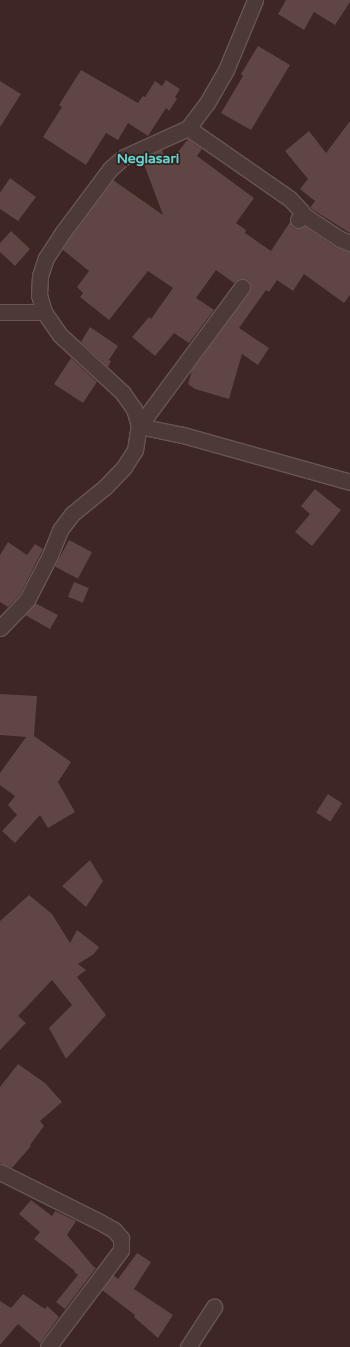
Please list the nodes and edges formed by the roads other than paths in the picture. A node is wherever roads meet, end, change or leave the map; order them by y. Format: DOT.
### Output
graph roads {
  1 [pos="255,0"];
  2 [pos="188,128"];
  3 [pos="350,242"];
  4 [pos="242,287"];
  5 [pos="0,312"];
  6 [pos="44,312"];
  7 [pos="139,426"];
  8 [pos="350,482"];
  9 [pos="0,628"];
  10 [pos="0,1172"];
  11 [pos="214,1307"];
  12 [pos="48,1347"];
  13 [pos="188,1347"];
  1 -- 2 [label="street"];
  2 -- 3 [label="street"];
  2 -- 6 [label="street"];
  4 -- 7 [label="street"];
  5 -- 6 [label="street"];
  6 -- 7 [label="street"];
  7 -- 8 [label="street"];
  7 -- 9 [label="street"];
  10 -- 12 [label="street"];
  11 -- 13 [label="street"];
}
